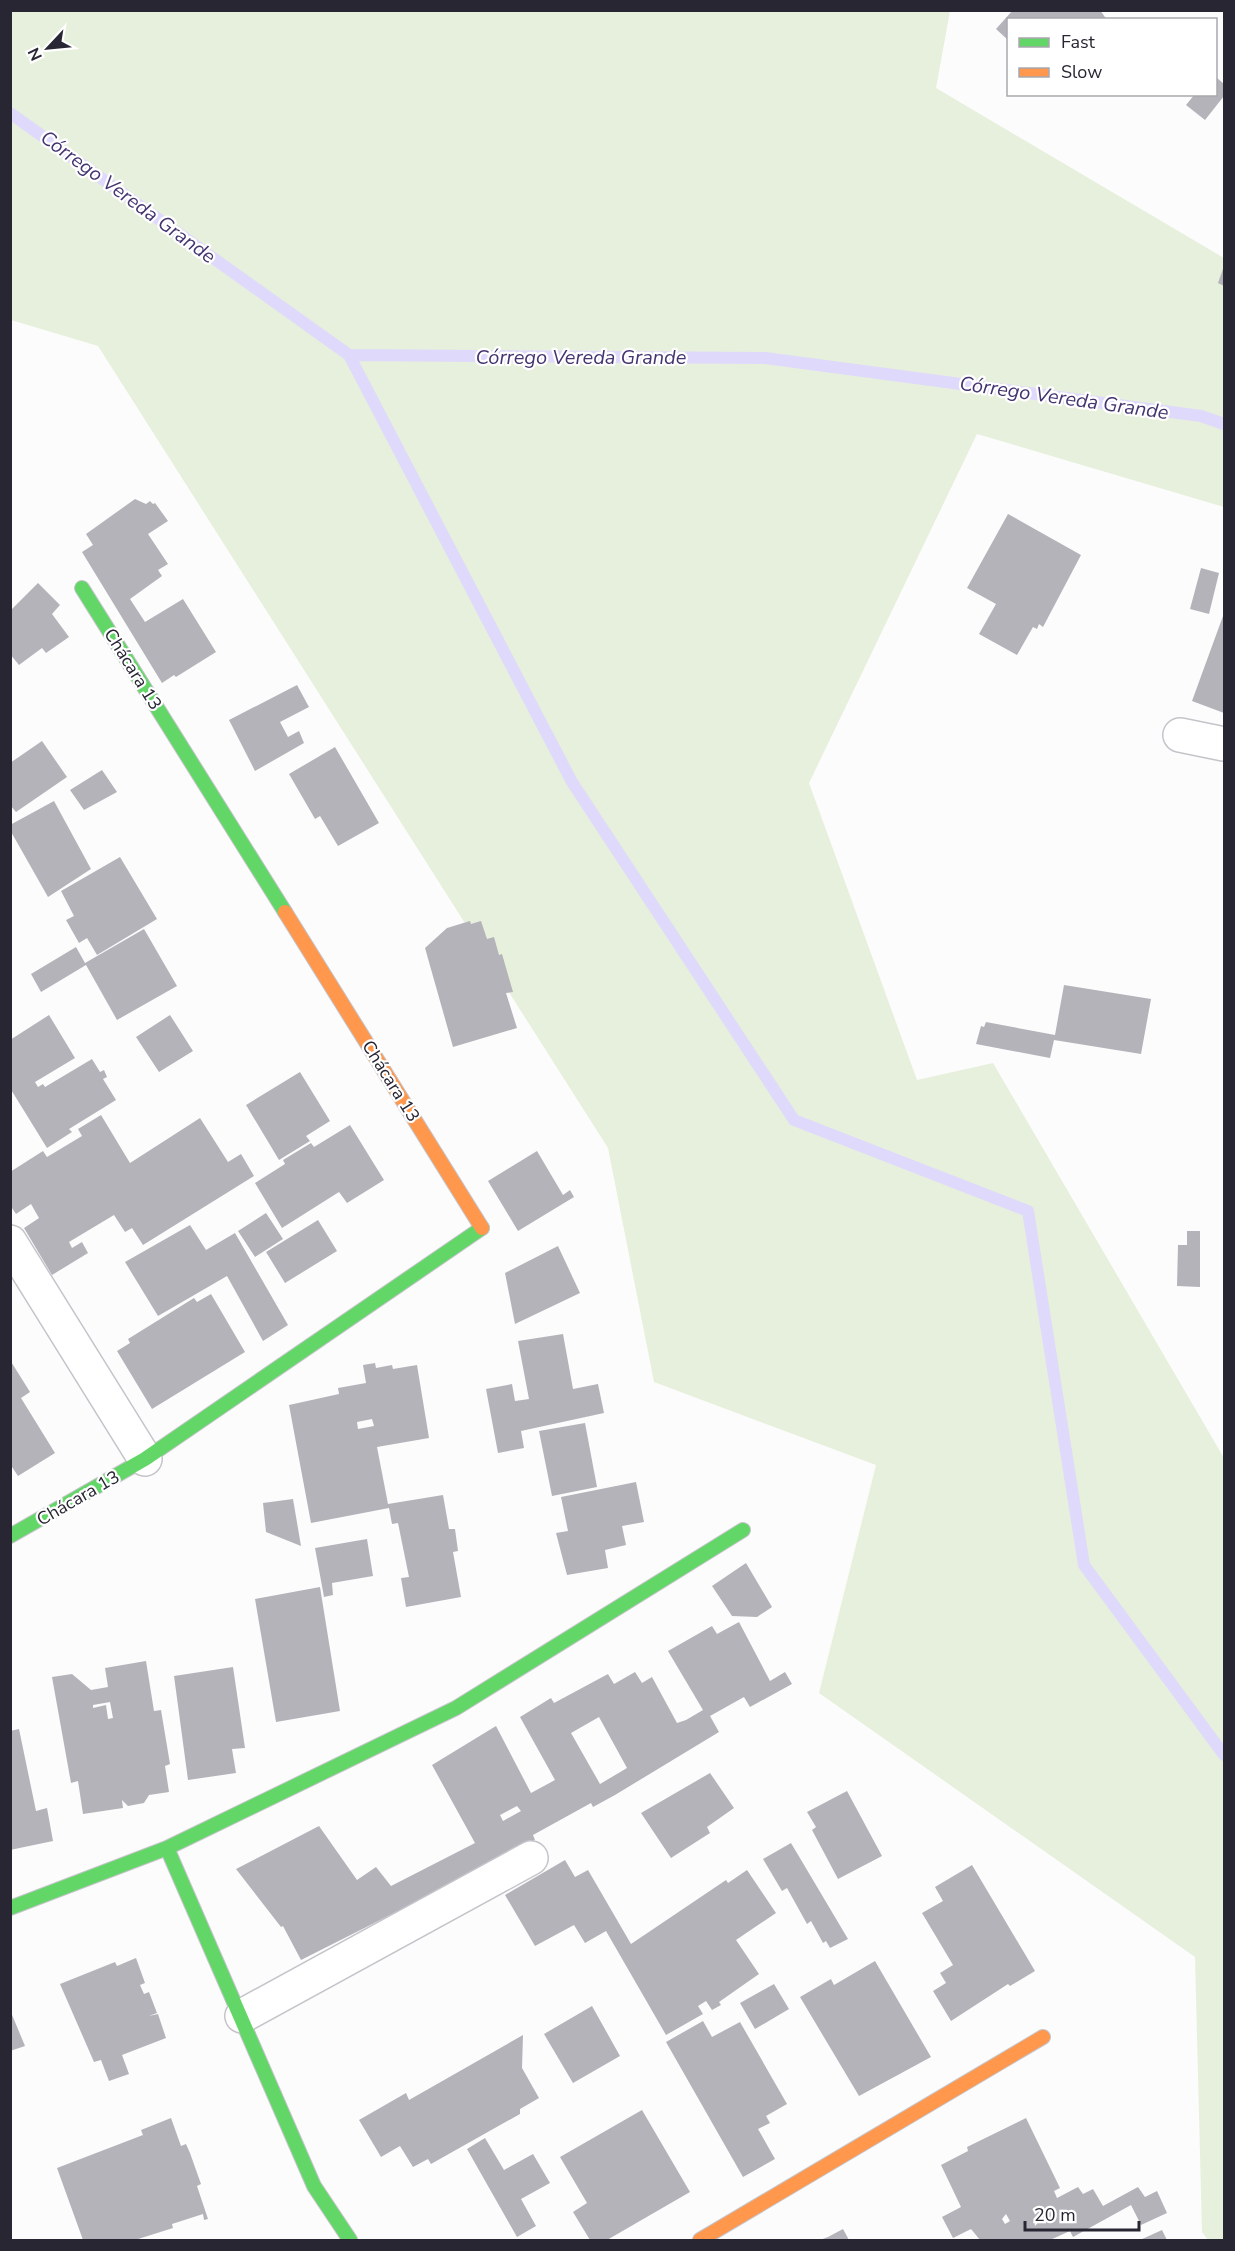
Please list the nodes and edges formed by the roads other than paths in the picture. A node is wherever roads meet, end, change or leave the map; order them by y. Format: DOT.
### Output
graph roads {
  1 [pos="82,588"];
  2 [pos="1180,735"];
  3 [pos="1224,744"];
  4 [pos="10,1242"];
  5 [pos="145,1459"];
  6 [pos="743,1530"];
  7 [pos="10,1536"];
  8 [pos="167,1848"];
  9 [pos="531,1858"];
  10 [pos="10,1908"];
  11 [pos="242,2016"];
  12 [pos="1043,2037"];
  13 [pos="350,2241"];
  14 [pos="700,2241"];
  1 -- 5 [label="street, Chácara 13"];
  2 -- 3 [label="street"];
  4 -- 5 [label="street"];
  5 -- 7 [label="street, Chácara 13"];
  6 -- 8 [label="street"];
  8 -- 10 [label="street"];
  8 -- 11 [label="street"];
  9 -- 11 [label="street"];
  11 -- 13 [label="street"];
  12 -- 14 [label="street"];
}
